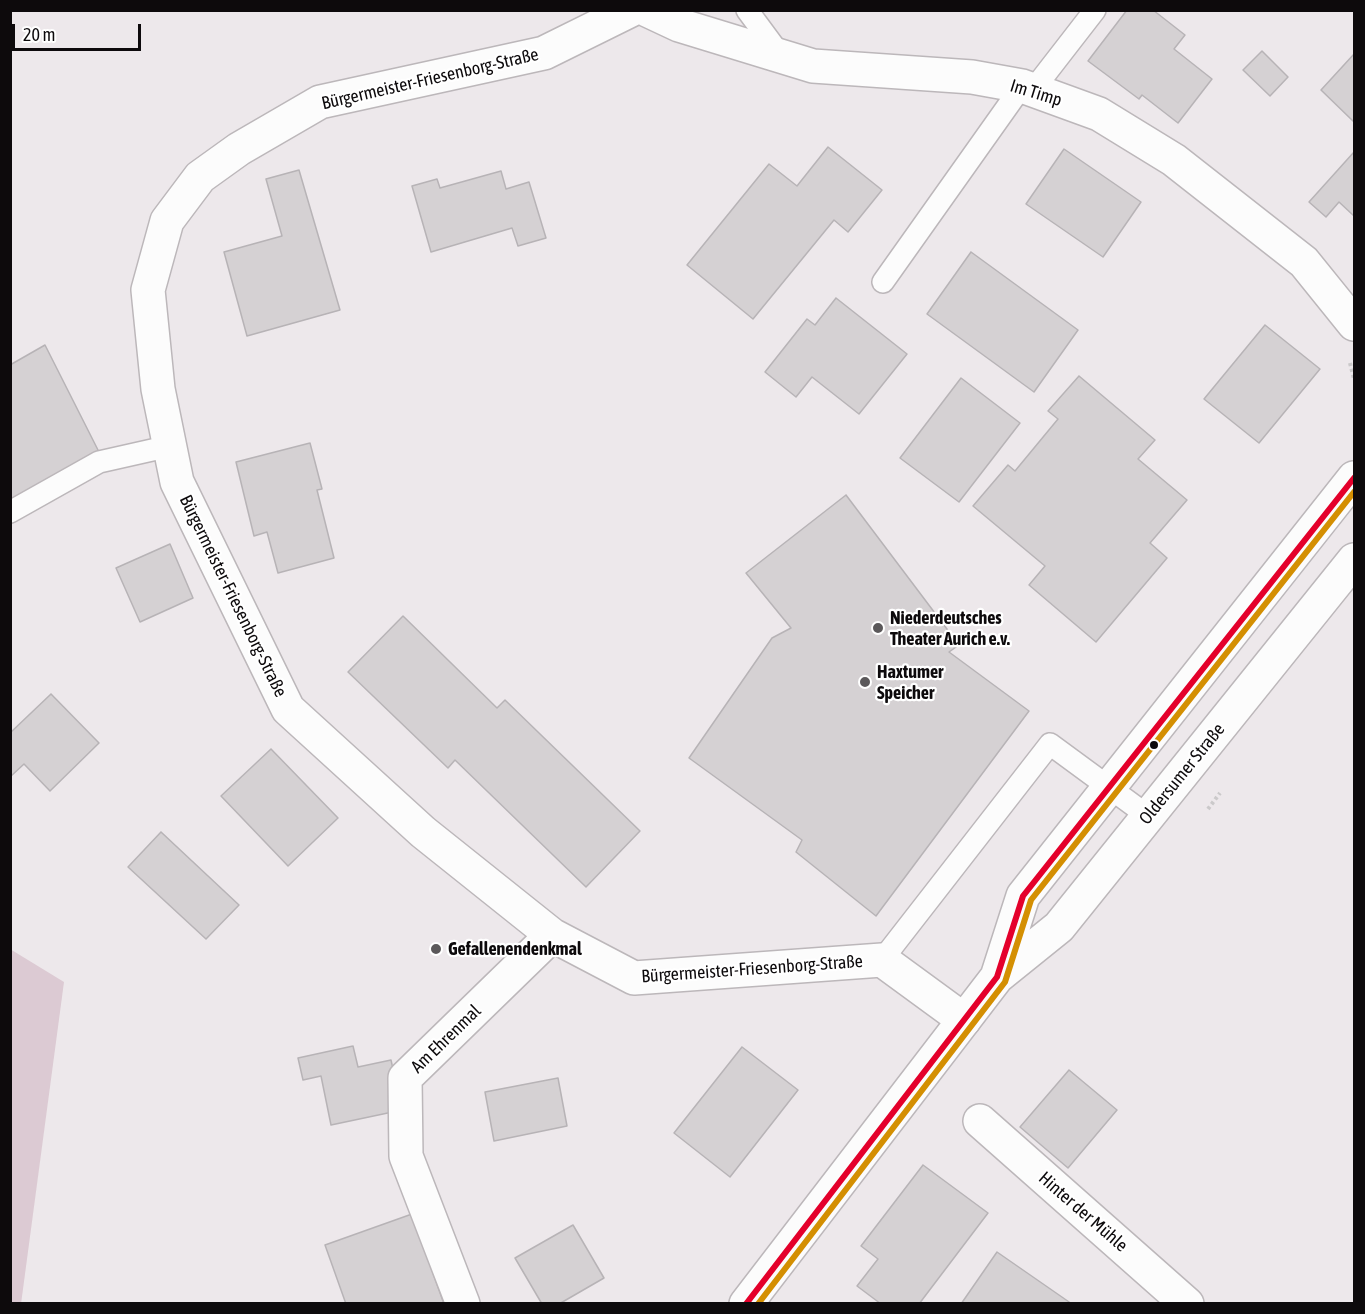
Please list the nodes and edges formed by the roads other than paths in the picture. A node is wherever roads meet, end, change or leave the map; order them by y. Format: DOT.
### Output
graph roads {
  1 [pos="631,10"];
  2 [pos="647,10"];
  3 [pos="747,10"];
  4 [pos="1095,10"];
  5 [pos="781,56"];
  6 [pos="1028,88"];
  7 [pos="1304,262"];
  8 [pos="884,282"];
  9 [pos="1354,290"];
  10 [pos="1354,324"];
  11 [pos="170,446"];
  12 [pos="1354,478"];
  13 [pos="10,512"];
  14 [pos="1354,560"];
  15 [pos="1110,786"];
  16 [pos="1148,816"];
  17 [pos="552,935"];
  18 [pos="882,960"];
  19 [pos="997,977"];
  20 [pos="964,1020"];
  21 [pos="980,1121"];
  22 [pos="464,1304"];
  23 [pos="747,1304"];
  24 [pos="1187,1304"];
  1 -- 11 [label="street, Bürgermeister-Friesenborg-Straße"];
  2 -- 5 [label="street, Im Timp"];
  3 -- 5 [label="lane"];
  4 -- 6 [label="lane"];
  5 -- 6 [label="street, Im Timp"];
  6 -- 7 [label="street, Im Timp"];
  6 -- 8 [label="lane"];
  7 -- 9 [label="street"];
  7 -- 10 [label="street, Im Timp"];
  11 -- 13 [label="lane"];
  11 -- 17 [label="street, Bürgermeister-Friesenborg-Straße"];
  12 -- 15 [label="street, Oldersumer Straße"];
  14 -- 16 [label="street, Oldersumer Straße"];
  15 -- 16 [label="lane"];
  15 -- 18 [label="lane"];
  15 -- 19 [label="street, Oldersumer Straße"];
  16 -- 19 [label="street, Oldersumer Straße"];
  17 -- 18 [label="street, Bürgermeister-Friesenborg-Straße"];
  17 -- 22 [label="street, Am Ehrenmal"];
  18 -- 20 [label="street, Bürgermeister-Friesenborg-Straße"];
  19 -- 20 [label="street, Oldersumer Straße"];
  20 -- 23 [label="street, Oldersumer Straße"];
  21 -- 24 [label="street, Hinter der Mühle"];
}
